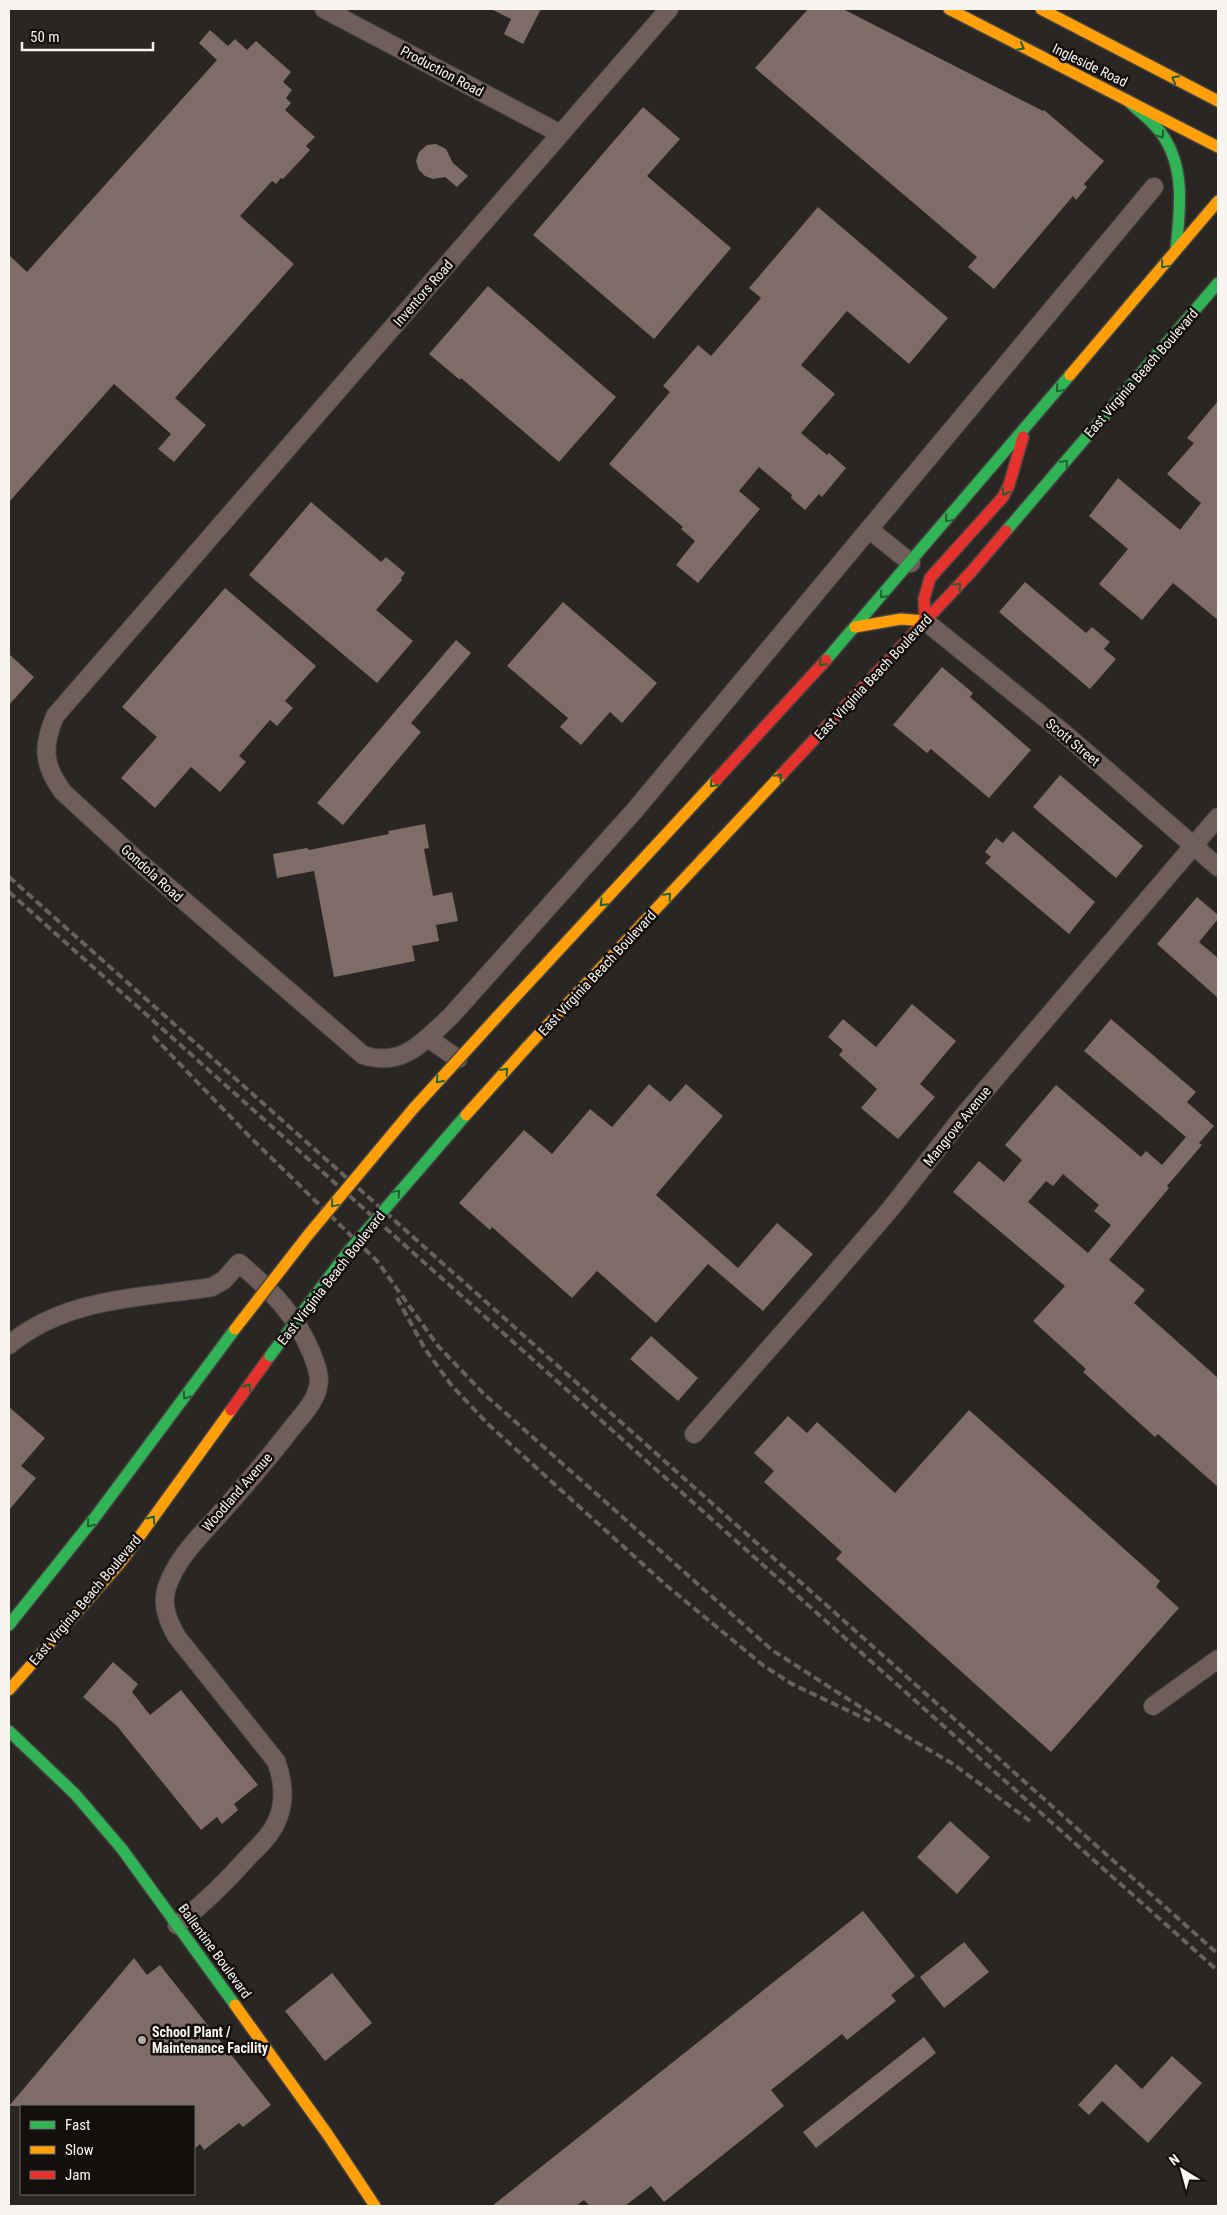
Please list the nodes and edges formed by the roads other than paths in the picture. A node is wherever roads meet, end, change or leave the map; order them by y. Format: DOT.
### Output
graph roads {
  1 [pos="324,9"];
  2 [pos="669,9"];
  3 [pos="949,9"];
  4 [pos="1041,9"];
  5 [pos="1127,100"];
  6 [pos="1218,101"];
  7 [pos="559,133"];
  8 [pos="1218,147"];
  9 [pos="1154,187"];
  10 [pos="1218,201"];
  11 [pos="1176,250"];
  12 [pos="1218,284"];
  13 [pos="1025,429"];
  14 [pos="870,530"];
  15 [pos="911,563"];
  16 [pos="176,576"];
  17 [pos="925,621"];
  18 [pos="855,627"];
  19 [pos="1218,817"];
  20 [pos="1193,847"];
  21 [pos="1218,867"];
  22 [pos="428,1038"];
  23 [pos="458,1059"];
  24 [pos="9,1345"];
  25 [pos="694,1434"];
  26 [pos="9,1624"];
  27 [pos="1218,1659"];
  28 [pos="9,1690"];
  29 [pos="1154,1706"];
  30 [pos="9,1731"];
  31 [pos="177,1925"];
  32 [pos="375,2206"];
  1 -- 7 [label="street, Production Road"];
  2 -- 7 [label="street, Inventors Road"];
  3 -- 5 [label="main road, Ingleside Road, one-way"];
  6 -- 4 [label="main road, Ingleside Road, one-way"];
  5 -- 8 [label="main road, Ingleside Road"];
  5 -- 11 [label="main road, one-way"];
  7 -- 16 [label="street, Inventors Road"];
  9 -- 14 [label="street"];
  10 -- 11 [label="main road"];
  11 -- 13 [label="main road, one-way"];
  17 -- 12 [label="main road, East Virginia Beach Boulevard, one-way"];
  13 -- 15 [label="main road, one-way"];
  13 -- 17 [label="main road, one-way"];
  14 -- 15 [label="street"];
  14 -- 22 [label="street"];
  15 -- 18 [label="main road, one-way"];
  16 -- 22 [label="street, Gondola Road"];
  17 -- 18 [label="main road"];
  17 -- 20 [label="street, Scott Street"];
  28 -- 17 [label="main road, East Virginia Beach Boulevard, one-way, bridge"];
  18 -- 26 [label="main road, one-way, bridge"];
  19 -- 20 [label="street, Mangrove Avenue"];
  20 -- 21 [label="street, Scott Street"];
  20 -- 25 [label="street, Mangrove Avenue"];
  22 -- 23 [label="street"];
  24 -- 31 [label="street, Woodland Avenue"];
  27 -- 29 [label="street"];
  30 -- 31 [label="main road, Ballentine Boulevard"];
  31 -- 32 [label="main road, Ballentine Boulevard"];
}
